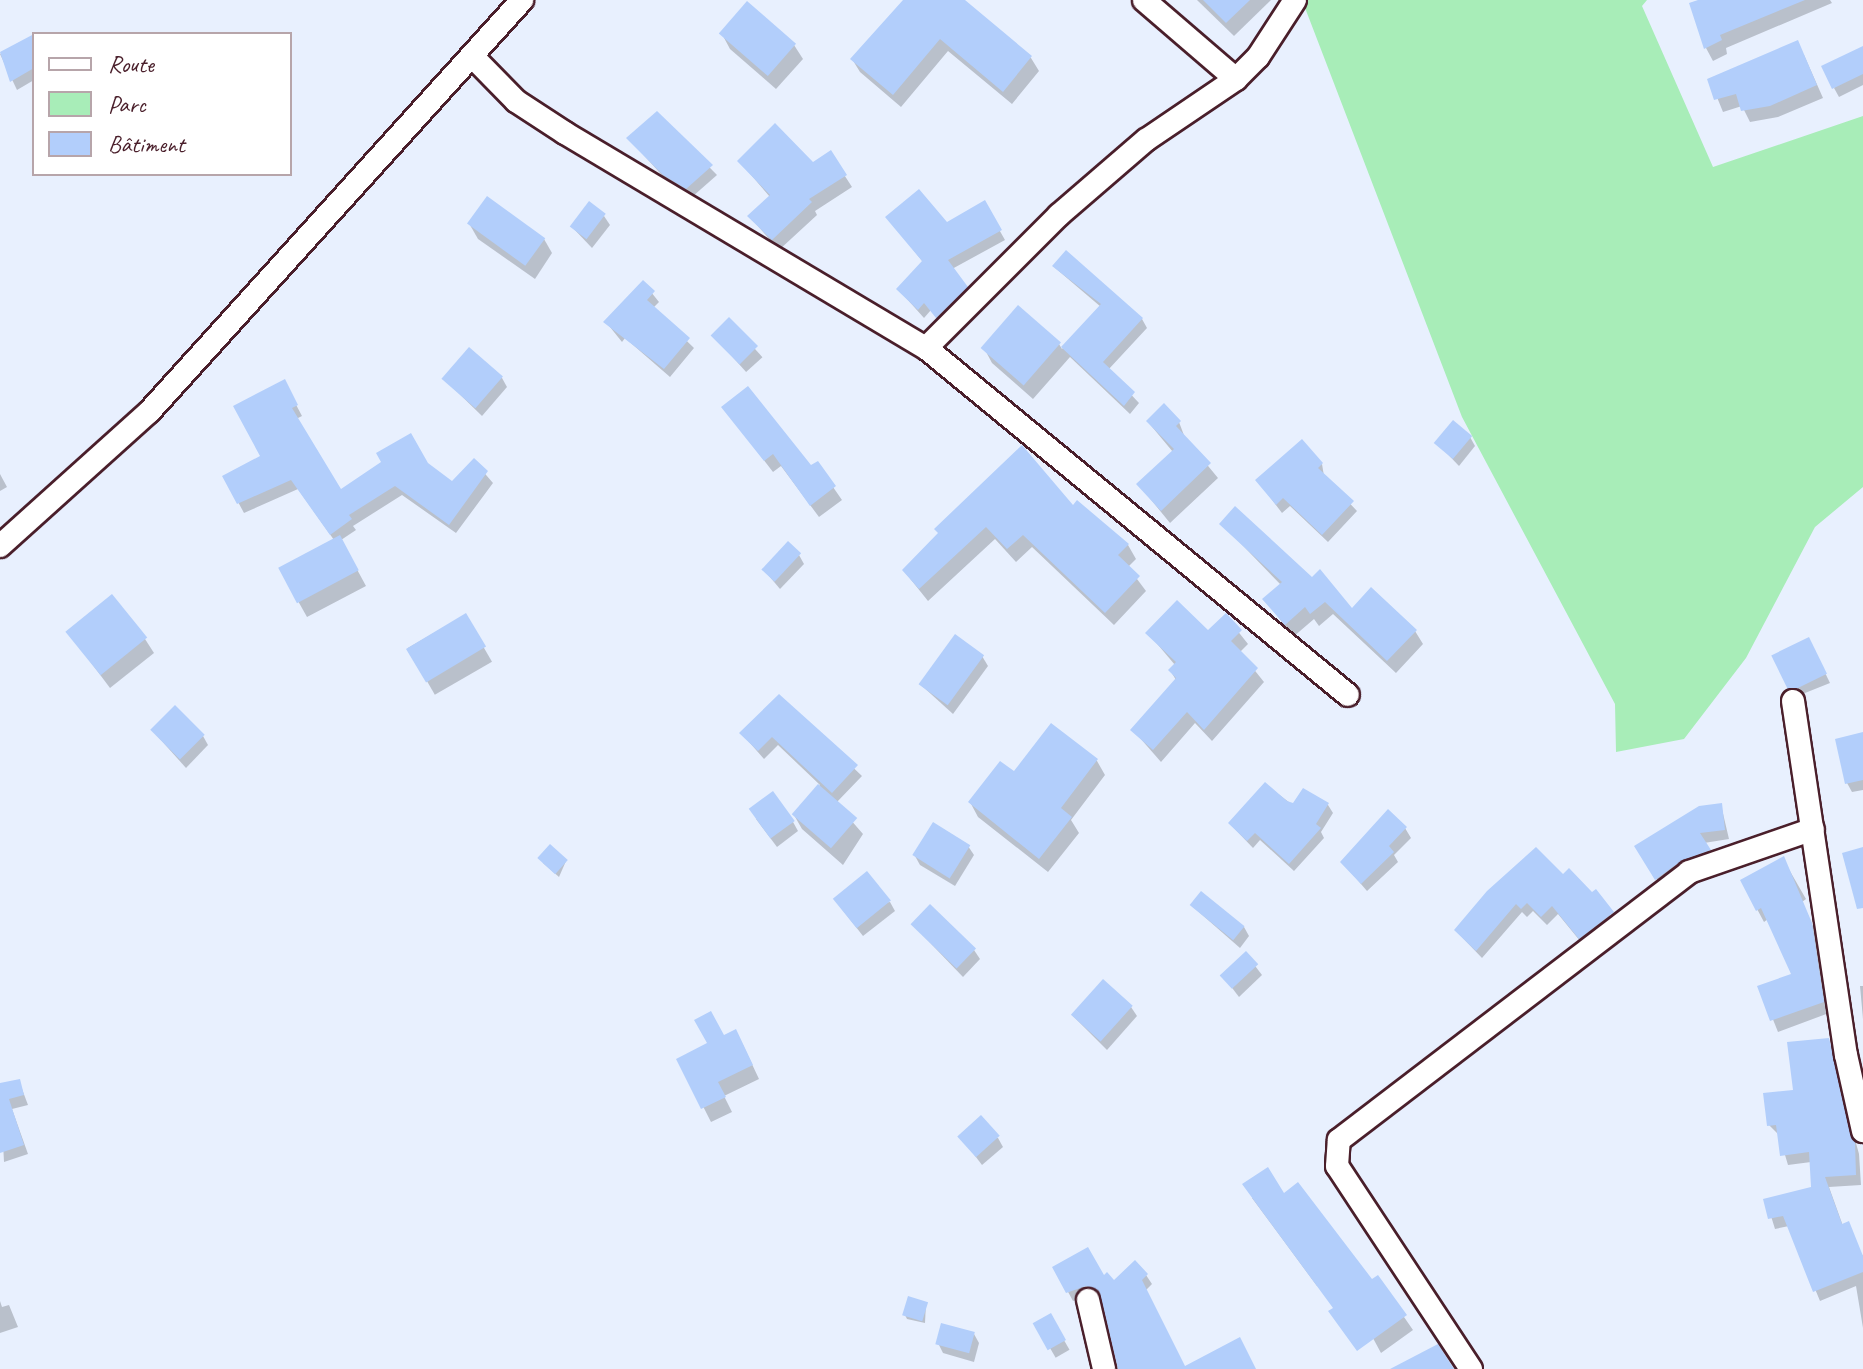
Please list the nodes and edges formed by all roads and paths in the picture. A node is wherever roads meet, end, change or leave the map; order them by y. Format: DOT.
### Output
graph roads {
  1 [pos="522,0"];
  2 [pos="1144,0"];
  3 [pos="1295,0"];
  4 [pos="472,56"];
  5 [pos="1236,79"];
  6 [pos="926,348"];
  7 [pos="0,546"];
  8 [pos="1348,695"];
  9 [pos="1793,701"];
  10 [pos="1813,829"];
  11 [pos="1863,1131"];
  12 [pos="1088,1300"];
  13 [pos="1104,1369"];
  14 [pos="1471,1369"];
  1 -- 4 [label="street"];
  2 -- 5 [label="street"];
  3 -- 5 [label="street"];
  4 -- 6 [label="street"];
  4 -- 7 [label="street"];
  5 -- 6 [label="street"];
  6 -- 8 [label="street"];
  9 -- 10 [label="street"];
  10 -- 11 [label="street"];
  10 -- 14 [label="street"];
  12 -- 13 [label="street"];
}
